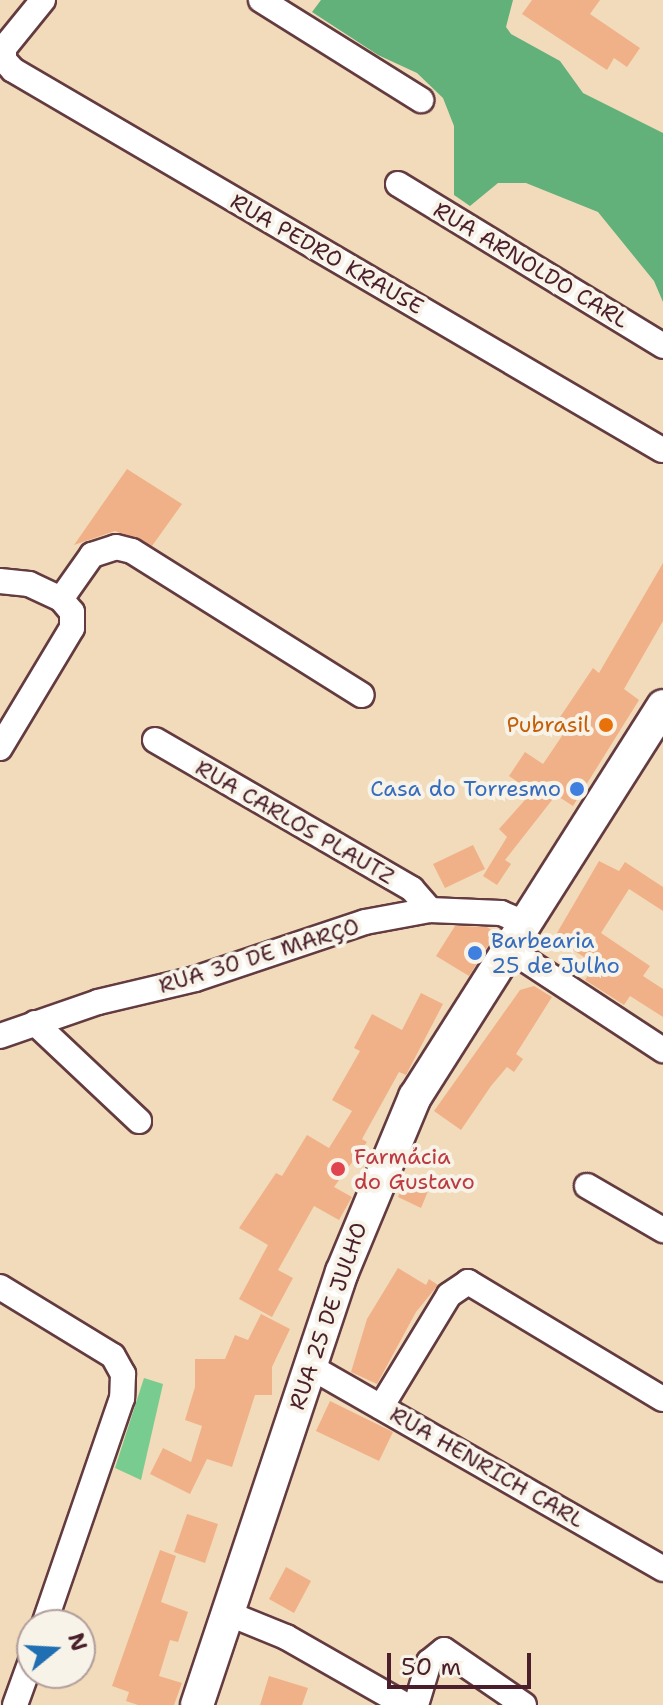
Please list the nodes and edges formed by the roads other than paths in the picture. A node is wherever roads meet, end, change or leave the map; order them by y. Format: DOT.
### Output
graph roads {
  1 [pos="43,0"];
  2 [pos="261,0"];
  3 [pos="421,100"];
  4 [pos="398,184"];
  5 [pos="663,346"];
  6 [pos="662,450"];
  7 [pos="0,581"];
  8 [pos="61,599"];
  9 [pos="362,695"];
  10 [pos="663,706"];
  11 [pos="155,740"];
  12 [pos="0,748"];
  13 [pos="430,910"];
  14 [pos="514,934"];
  15 [pos="35,1023"];
  16 [pos="0,1036"];
  17 [pos="663,1050"];
  18 [pos="139,1121"];
  19 [pos="587,1186"];
  20 [pos="663,1230"];
  21 [pos="0,1287"];
  22 [pos="309,1366"];
  23 [pos="663,1399"];
  24 [pos="381,1407"];
  25 [pos="659,1558"];
  26 [pos="49,1609"];
  27 [pos="227,1613"];
  28 [pos="197,1705"];
  29 [pos="405,1705"];
  30 [pos="416,1705"];
  31 [pos="524,1705"];
  1 -- 6 [label="street, RUA PEDRO KRAUSE"];
  2 -- 3 [label="street"];
  4 -- 5 [label="street, RUA ARNOLDO CARL"];
  7 -- 8 [label="street"];
  8 -- 9 [label="street"];
  8 -- 12 [label="street"];
  10 -- 14 [label="main road, RUA 25 DE JULHO"];
  11 -- 13 [label="street, RUA CARLOS PLAUTZ"];
  13 -- 14 [label="street, RUA 30 DE MARÇO"];
  13 -- 15 [label="street, RUA 30 DE MARÇO"];
  14 -- 17 [label="street, RUA 30 DE MARÇO"];
  14 -- 22 [label="main road, RUA 25 DE JULHO"];
  15 -- 16 [label="street, RUA 30 DE MARÇO"];
  15 -- 18 [label="street"];
  19 -- 20 [label="street"];
  21 -- 26 [label="street"];
  22 -- 24 [label="street, RUA HENRICH CARL"];
  22 -- 27 [label="main road, RUA 25 DE JULHO"];
  23 -- 24 [label="street"];
  24 -- 25 [label="street, RUA HENRICH CARL"];
  27 -- 28 [label="main road, RUA 25 DE JULHO"];
  27 -- 29 [label="street"];
  30 -- 31 [label="street"];
}
